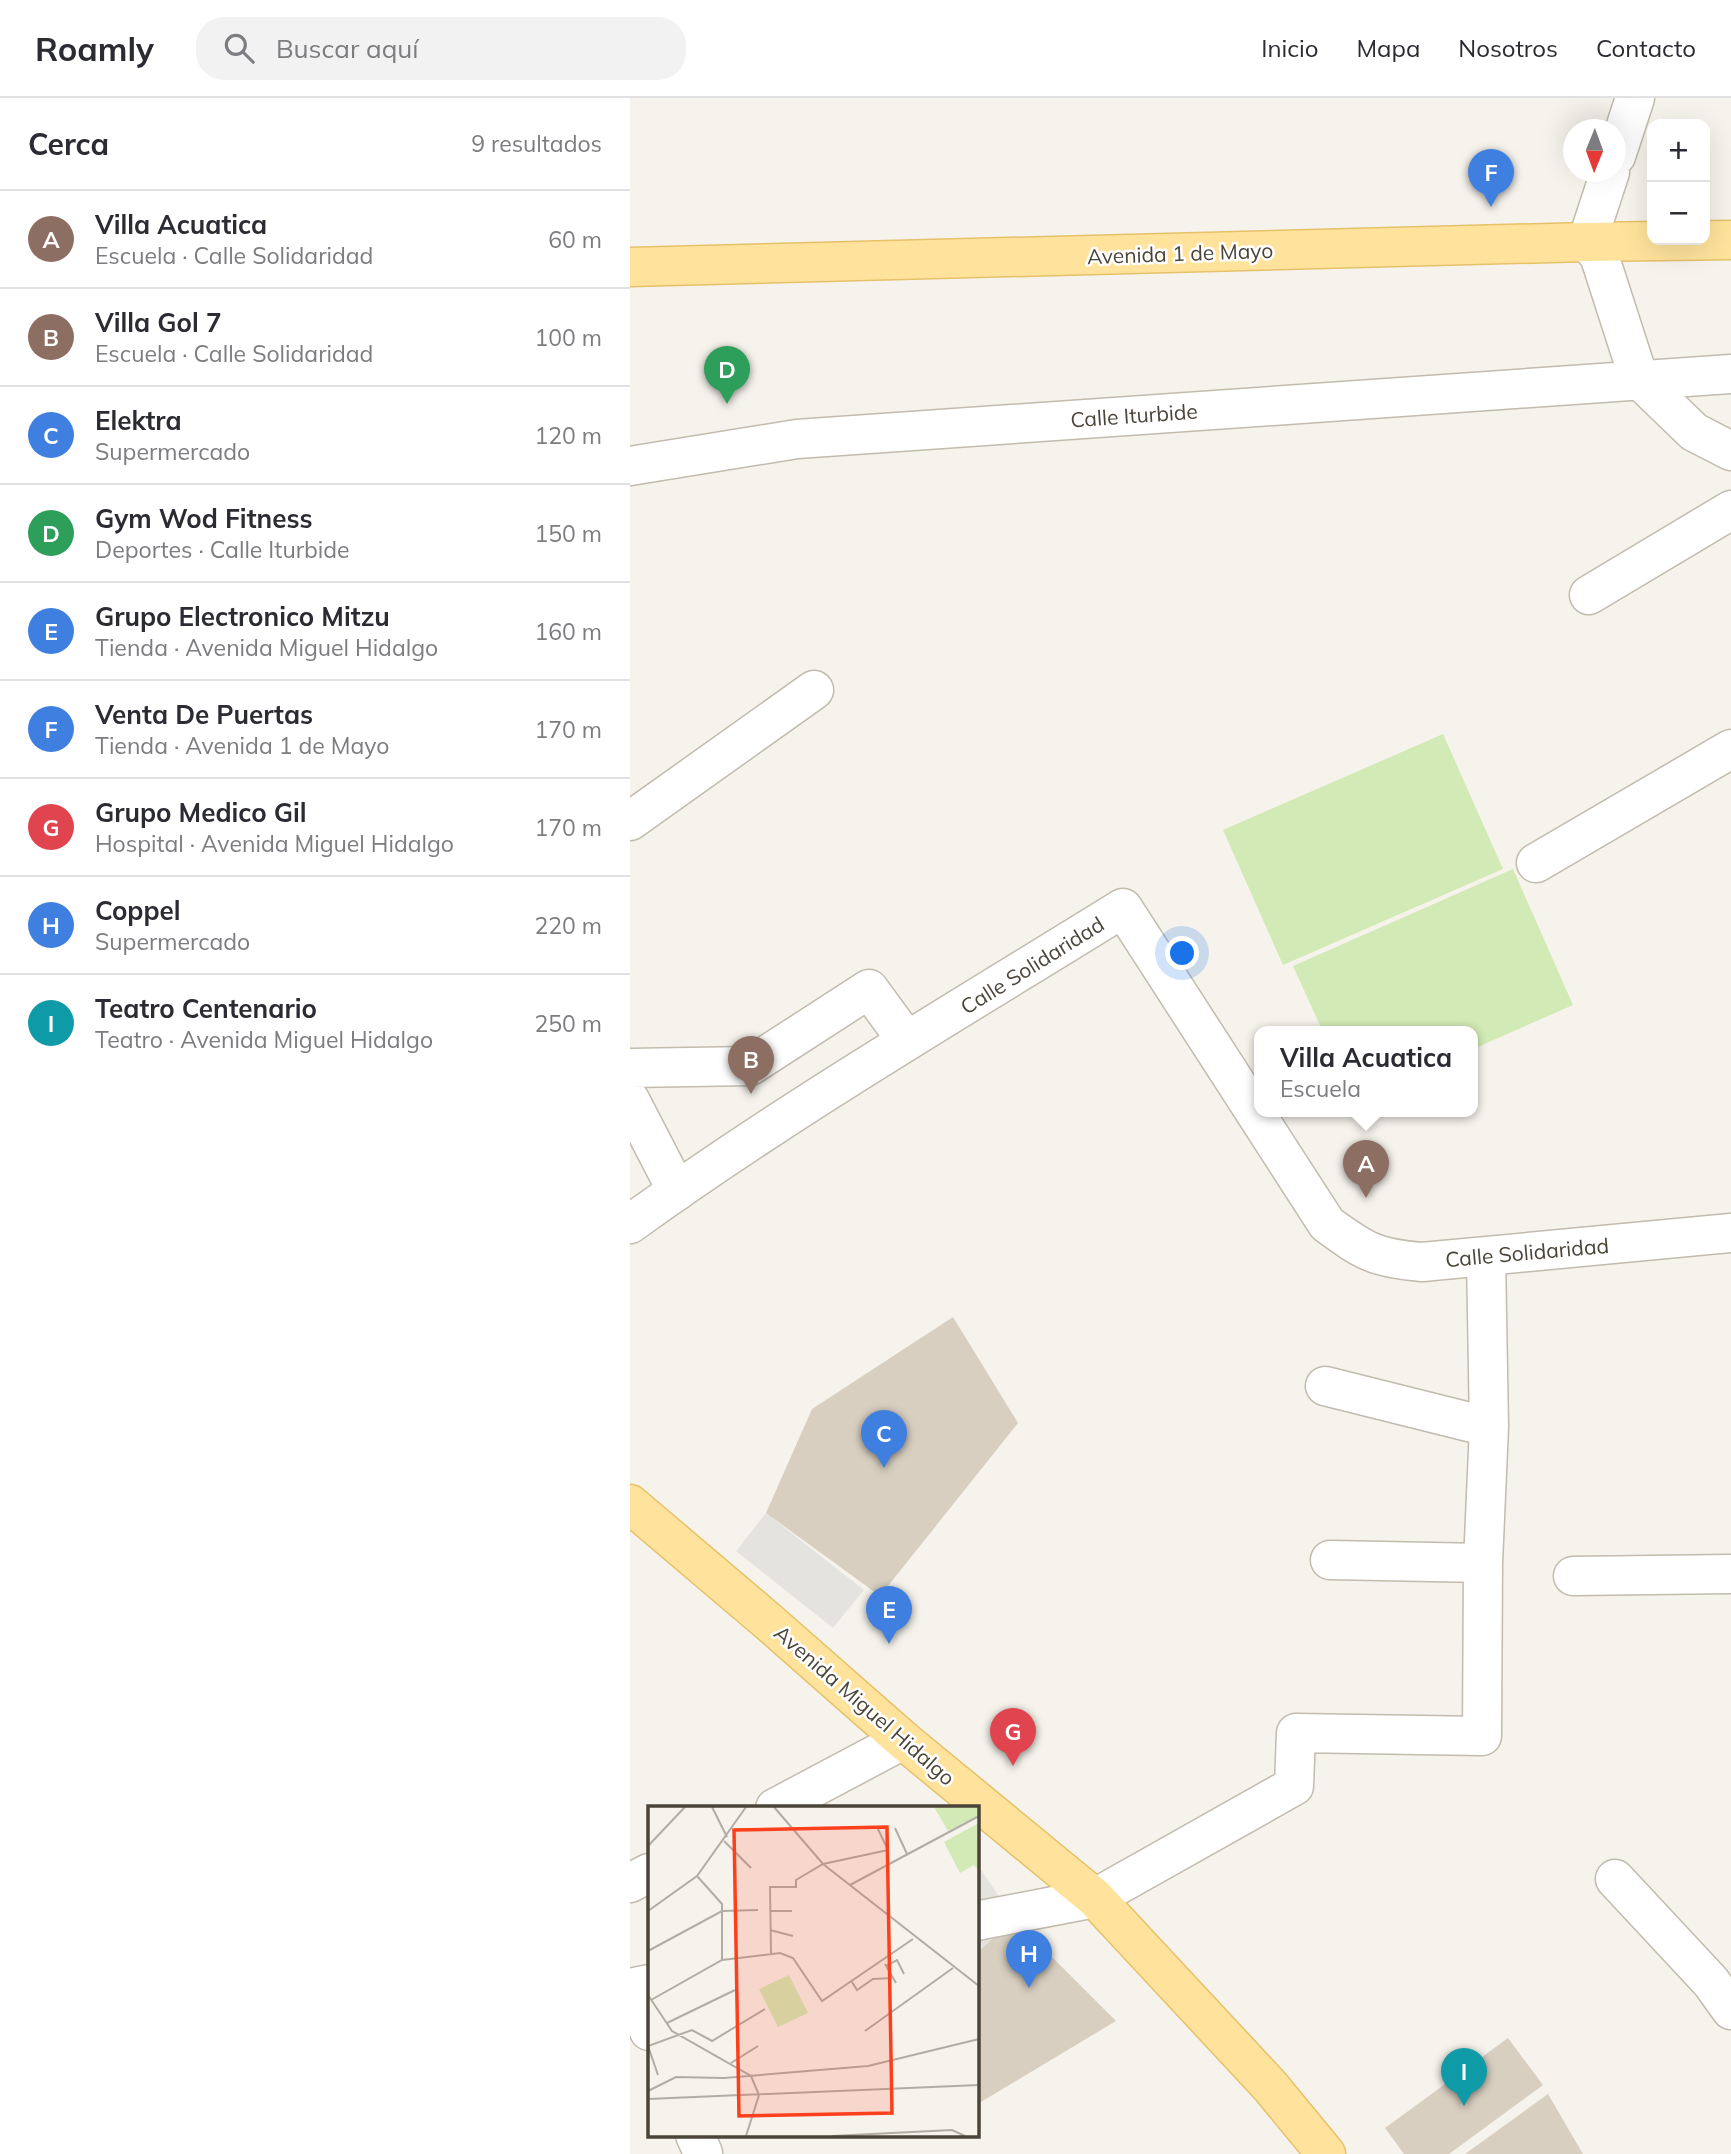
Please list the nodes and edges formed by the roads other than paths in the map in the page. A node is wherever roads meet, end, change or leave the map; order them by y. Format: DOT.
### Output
graph roads {
  1 [pos="1635,98"];
  2 [pos="1626,124"];
  3 [pos="1607,182"];
  4 [pos="1731,240"];
  5 [pos="1587,242"];
  6 [pos="630,267"];
  7 [pos="1731,374"];
  8 [pos="1639,379"];
  9 [pos="1731,452"];
  10 [pos="630,466"];
  11 [pos="1731,510"];
  12 [pos="1589,595"];
  13 [pos="814,690"];
  14 [pos="1731,749"];
  15 [pos="630,821"];
  16 [pos="1536,863"];
  17 [pos="907,1041"];
  18 [pos="630,1068"];
  19 [pos="630,1100"];
  20 [pos="1254,1111"];
  21 [pos="1258,1117"];
  22 [pos="644,1162"];
  23 [pos="677,1191"];
  24 [pos="630,1224"];
  25 [pos="1731,1233"];
  26 [pos="1486,1257"];
  27 [pos="1325,1386"];
  28 [pos="1489,1427"];
  29 [pos="630,1504"];
  30 [pos="1330,1560"];
  31 [pos="1483,1563"];
  32 [pos="1731,1574"];
  33 [pos="1573,1576"];
  34 [pos="903,1740"];
  35 [pos="779,1806"];
  36 [pos="648,1874"];
  37 [pos="1615,1879"];
  38 [pos="630,1884"];
  39 [pos="1095,1898"];
  40 [pos="978,1921"];
  41 [pos="648,1984"];
  42 [pos="1731,2010"];
  43 [pos="648,2029"];
  44 [pos="695,2136"];
  45 [pos="703,2153"];
  46 [pos="1326,2154"];
  1 -- 2 [label="street"];
  3 -- 5 [label="street"];
  4 -- 5 [label="main road, Avenida 1 de Mayo"];
  5 -- 6 [label="main road, Avenida 1 de Mayo"];
  5 -- 8 [label="street"];
  7 -- 8 [label="street, Calle Iturbide"];
  8 -- 9 [label="street"];
  8 -- 10 [label="street, Calle Iturbide"];
  11 -- 12 [label="street"];
  13 -- 15 [label="street"];
  14 -- 16 [label="street"];
  17 -- 18 [label="street"];
  17 -- 20 [label="street, Calle Solidaridad"];
  17 -- 23 [label="street, Calle Solidaridad"];
  19 -- 22 [label="street"];
  21 -- 26 [label="street, Calle Solidaridad"];
  22 -- 23 [label="street"];
  23 -- 24 [label="street, Calle Solidaridad"];
  25 -- 26 [label="street, Calle Solidaridad"];
  26 -- 28 [label="street"];
  27 -- 28 [label="street"];
  28 -- 31 [label="street"];
  29 -- 34 [label="main road, Avenida Miguel Hidalgo"];
  30 -- 31 [label="street"];
  31 -- 39 [label="street"];
  32 -- 33 [label="street"];
  34 -- 35 [label="street"];
  34 -- 39 [label="main road, Avenida Miguel Hidalgo"];
  36 -- 38 [label="street"];
  37 -- 42 [label="street"];
  39 -- 40 [label="street"];
  39 -- 46 [label="main road, Avenida Miguel Hidalgo"];
  41 -- 43 [label="street"];
  44 -- 45 [label="street"];
}
